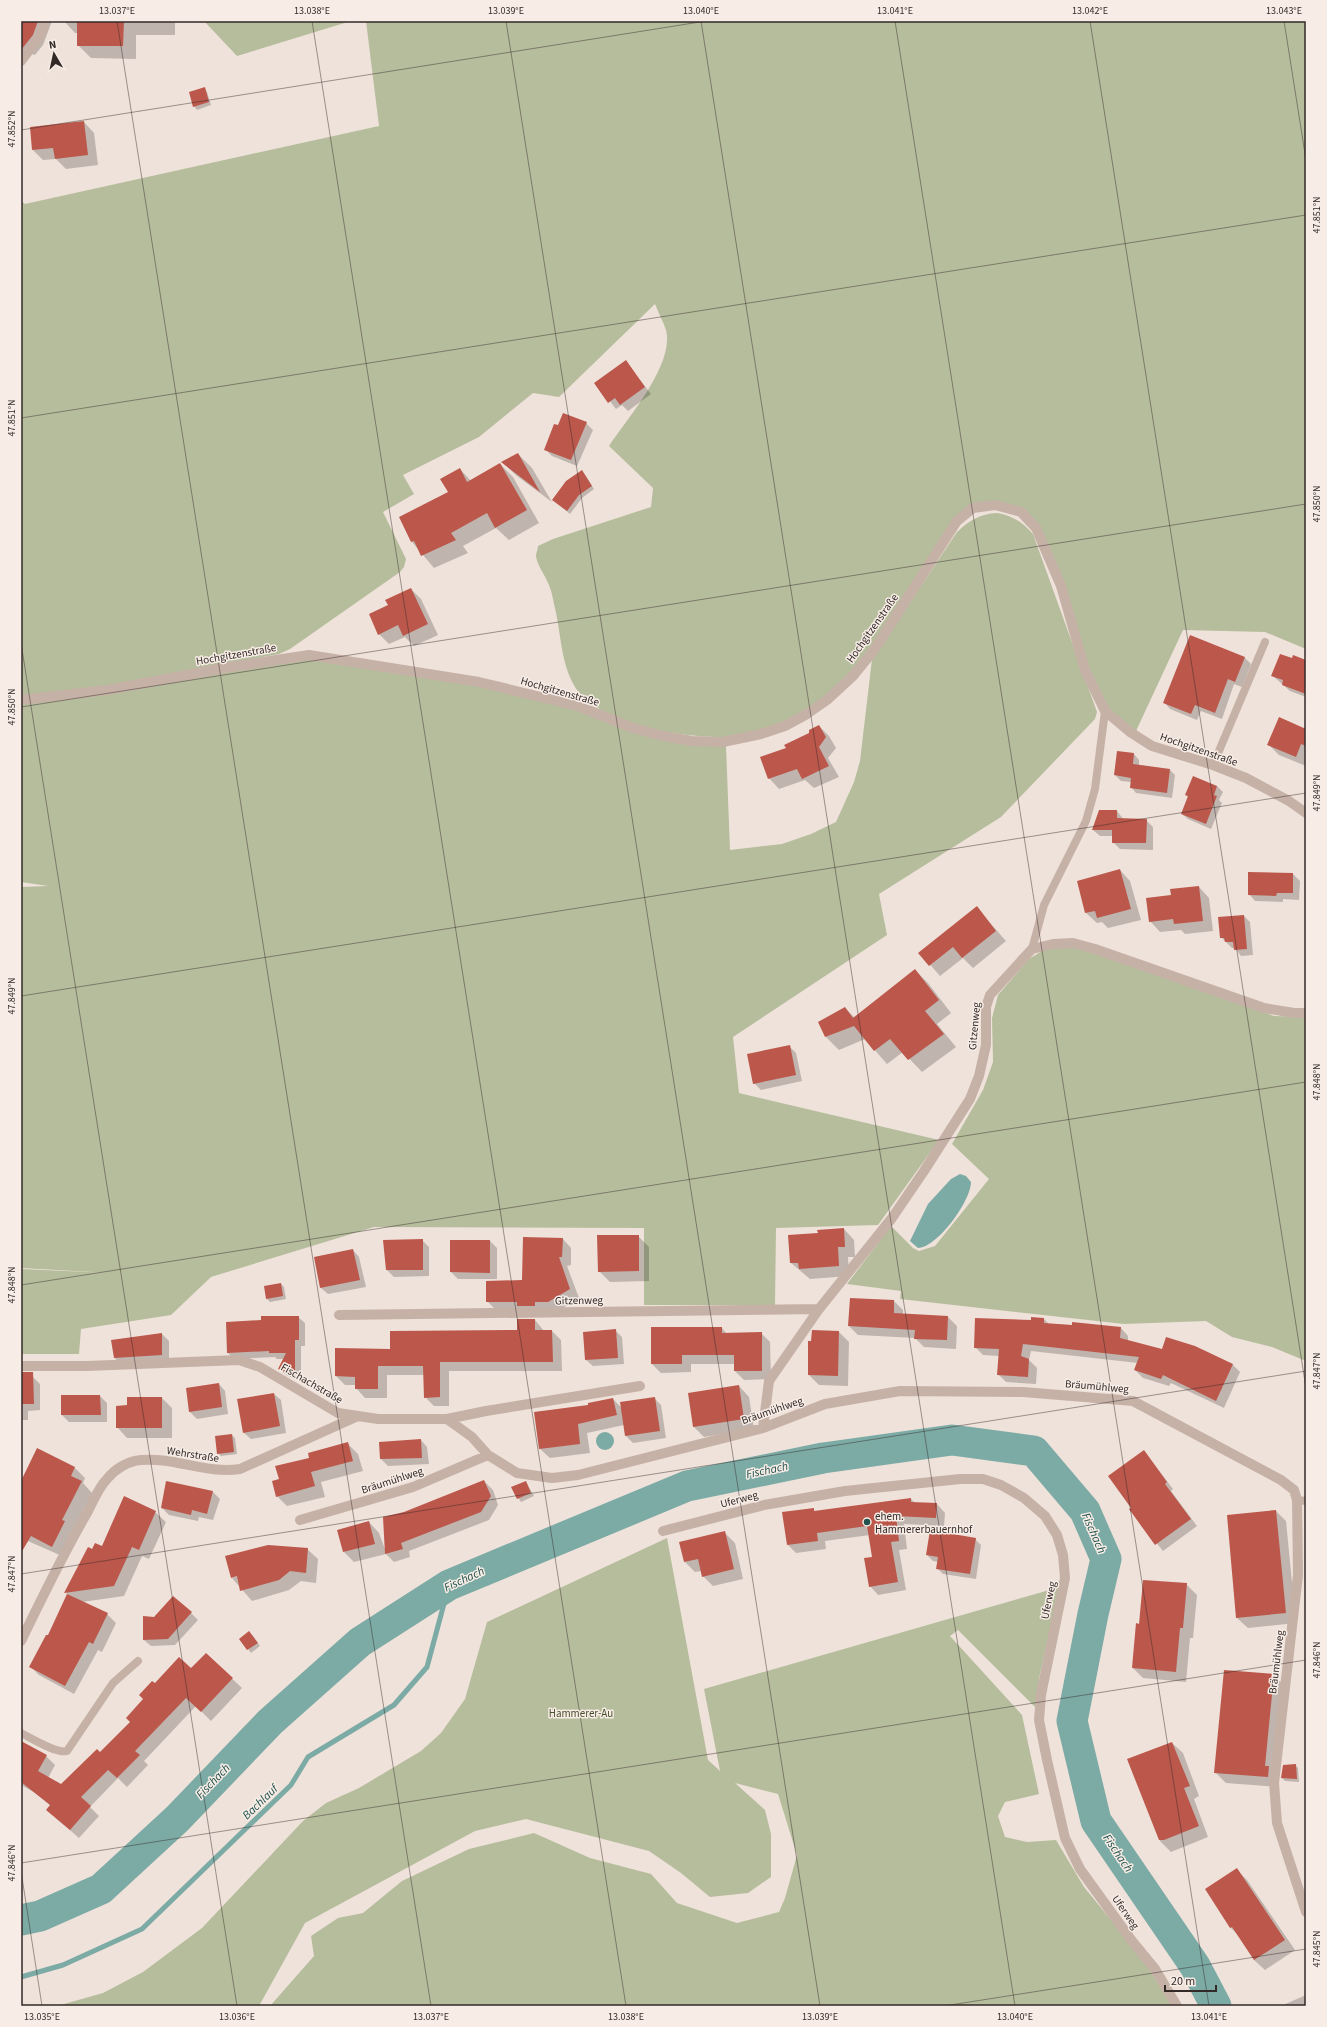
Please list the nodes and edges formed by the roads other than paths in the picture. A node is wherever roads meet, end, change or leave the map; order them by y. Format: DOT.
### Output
graph roads {
  1 [pos="46,21"];
  2 [pos="21,61"];
  3 [pos="1265,642"];
  4 [pos="21,700"];
  5 [pos="1105,711"];
  6 [pos="1213,765"];
  7 [pos="1306,813"];
  8 [pos="1032,949"];
  9 [pos="1306,1013"];
  10 [pos="819,1309"];
  11 [pos="339,1315"];
  12 [pos="21,1366"];
  13 [pos="640,1386"];
  14 [pos="358,1416"];
  15 [pos="447,1420"];
  16 [pos="763,1428"];
  17 [pos="488,1455"];
  18 [pos="1301,1500"];
  19 [pos="300,1520"];
  20 [pos="663,1531"];
  21 [pos="21,1641"];
  22 [pos="138,1661"];
  23 [pos="21,1733"];
  24 [pos="1306,1912"];
  25 [pos="1177,2006"];
  1 -- 2 [label="street"];
  3 -- 6 [label="lane"];
  4 -- 5 [label="street, Hochgitzenstraße"];
  5 -- 6 [label="street, Hochgitzenstraße"];
  5 -- 8 [label="lane"];
  6 -- 7 [label="street, Hochgitzenstraße"];
  8 -- 9 [label="street"];
  8 -- 10 [label="street, Gitzenweg"];
  10 -- 11 [label="street, Gitzenweg"];
  10 -- 16 [label="street, Gitzenweg"];
  12 -- 14 [label="street, Fischachstraße"];
  13 -- 15 [label="street, Fischachstraße"];
  14 -- 15 [label="street, Fischachstraße"];
  14 -- 21 [label="street, Wehrstraße"];
  15 -- 17 [label="street, Bräumühlweg"];
  16 -- 17 [label="street, Bräumühlweg"];
  16 -- 18 [label="street, Bräumühlweg"];
  17 -- 19 [label="street, Bräumühlweg"];
  18 -- 24 [label="street, Bräumühlweg"];
  20 -- 25 [label="street, Uferweg"];
  22 -- 23 [label="lane"];
}
